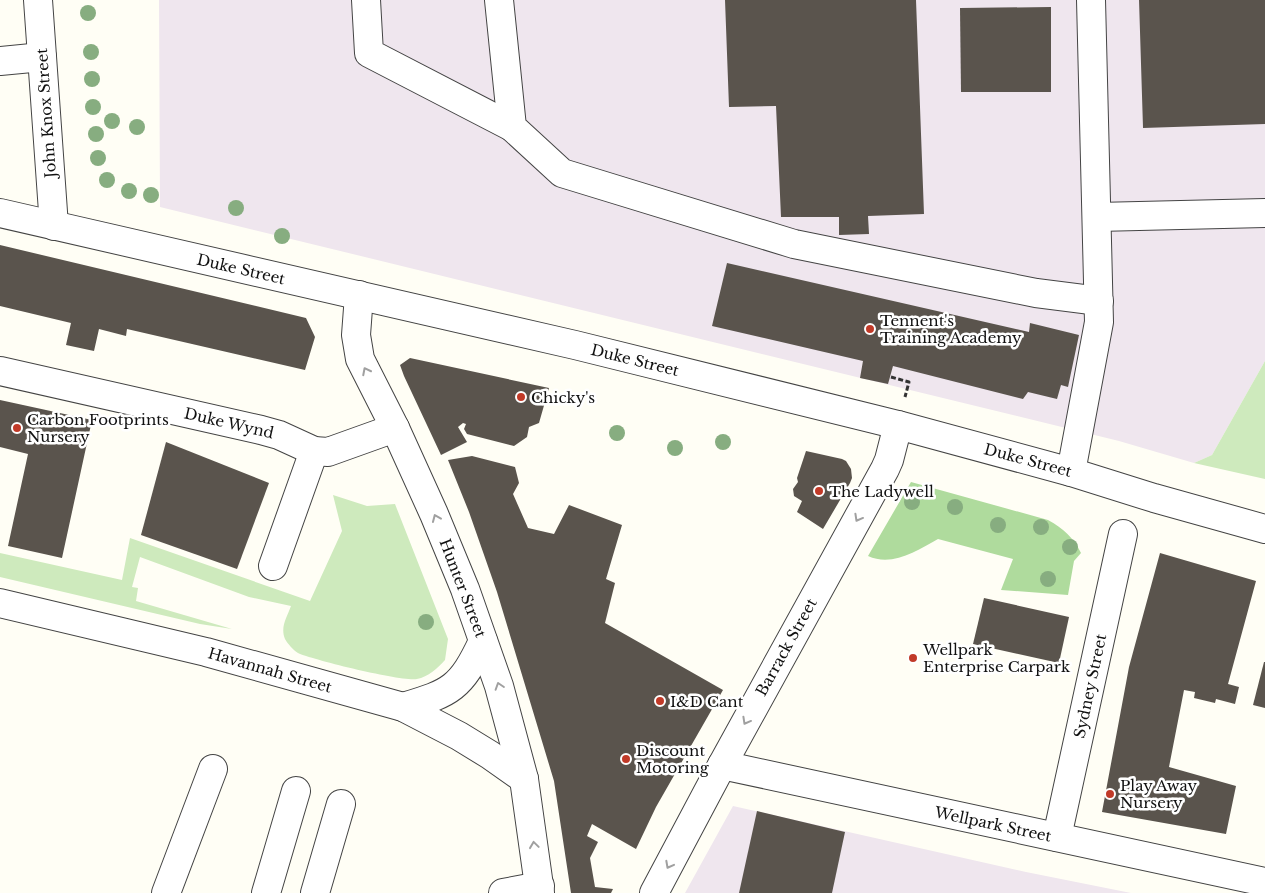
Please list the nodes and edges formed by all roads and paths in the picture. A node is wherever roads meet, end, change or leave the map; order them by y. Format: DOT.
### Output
graph roads {
  1 [pos="38,0"];
  2 [pos="366,0"];
  3 [pos="499,0"];
  4 [pos="1091,0"];
  5 [pos="42,58"];
  6 [pos="0,61"];
  7 [pos="512,127"];
  8 [pos="1265,213"];
  9 [pos="0,214"];
  10 [pos="1097,217"];
  11 [pos="54,226"];
  12 [pos="359,296"];
  13 [pos="1099,301"];
  14 [pos="0,371"];
  15 [pos="891,377"];
  16 [pos="909,382"];
  17 [pos="898,426"];
  18 [pos="395,428"];
  19 [pos="314,451"];
  20 [pos="1071,472"];
  21 [pos="1265,530"];
  22 [pos="1123,534"];
  23 [pos="273,566"];
  24 [pos="0,603"];
  25 [pos="483,641"];
  26 [pos="403,707"];
  27 [pos="722,765"];
  28 [pos="213,769"];
  29 [pos="524,779"];
  30 [pos="296,791"];
  31 [pos="341,804"];
  32 [pos="1057,837"];
  33 [pos="1265,882"];
  34 [pos="540,889"];
  35 [pos="166,893"];
  36 [pos="266,893"];
  37 [pos="315,893"];
  38 [pos="503,893"];
  39 [pos="654,893"];
  1 -- 5 [label="street, John Knox Street"];
  2 -- 7 [label="street"];
  3 -- 7 [label="street"];
  4 -- 10 [label="street"];
  5 -- 6 [label="street"];
  5 -- 11 [label="street, John Knox Street"];
  7 -- 13 [label="street"];
  8 -- 10 [label="street"];
  9 -- 11 [label="street, Duke Street"];
  10 -- 13 [label="street"];
  11 -- 12 [label="street, Duke Street"];
  12 -- 17 [label="street, Duke Street"];
  18 -- 12 [label="street, Hunter Street, one-way"];
  13 -- 20 [label="street"];
  14 -- 19 [label="street, Duke Wynd"];
  15 -- 16 [label="path"];
  17 -- 20 [label="street, Duke Street"];
  17 -- 27 [label="street, Barrack Street, one-way"];
  18 -- 19 [label="street"];
  25 -- 18 [label="street, Hunter Street, one-way"];
  19 -- 23 [label="street"];
  20 -- 21 [label="street, Duke Street"];
  22 -- 32 [label="street, Sydney Street"];
  24 -- 26 [label="street, Havannah Street"];
  25 -- 26 [label="street"];
  29 -- 25 [label="street, Hunter Street, one-way"];
  26 -- 29 [label="street, Havannah Street"];
  27 -- 32 [label="street, Wellpark Street"];
  27 -- 39 [label="street, Barrack Street, one-way"];
  28 -- 35 [label="street"];
  34 -- 29 [label="street, Hunter Street, one-way"];
  30 -- 36 [label="street"];
  31 -- 37 [label="street"];
  32 -- 33 [label="street, Wellpark Street"];
  34 -- 38 [label="street"];
}
